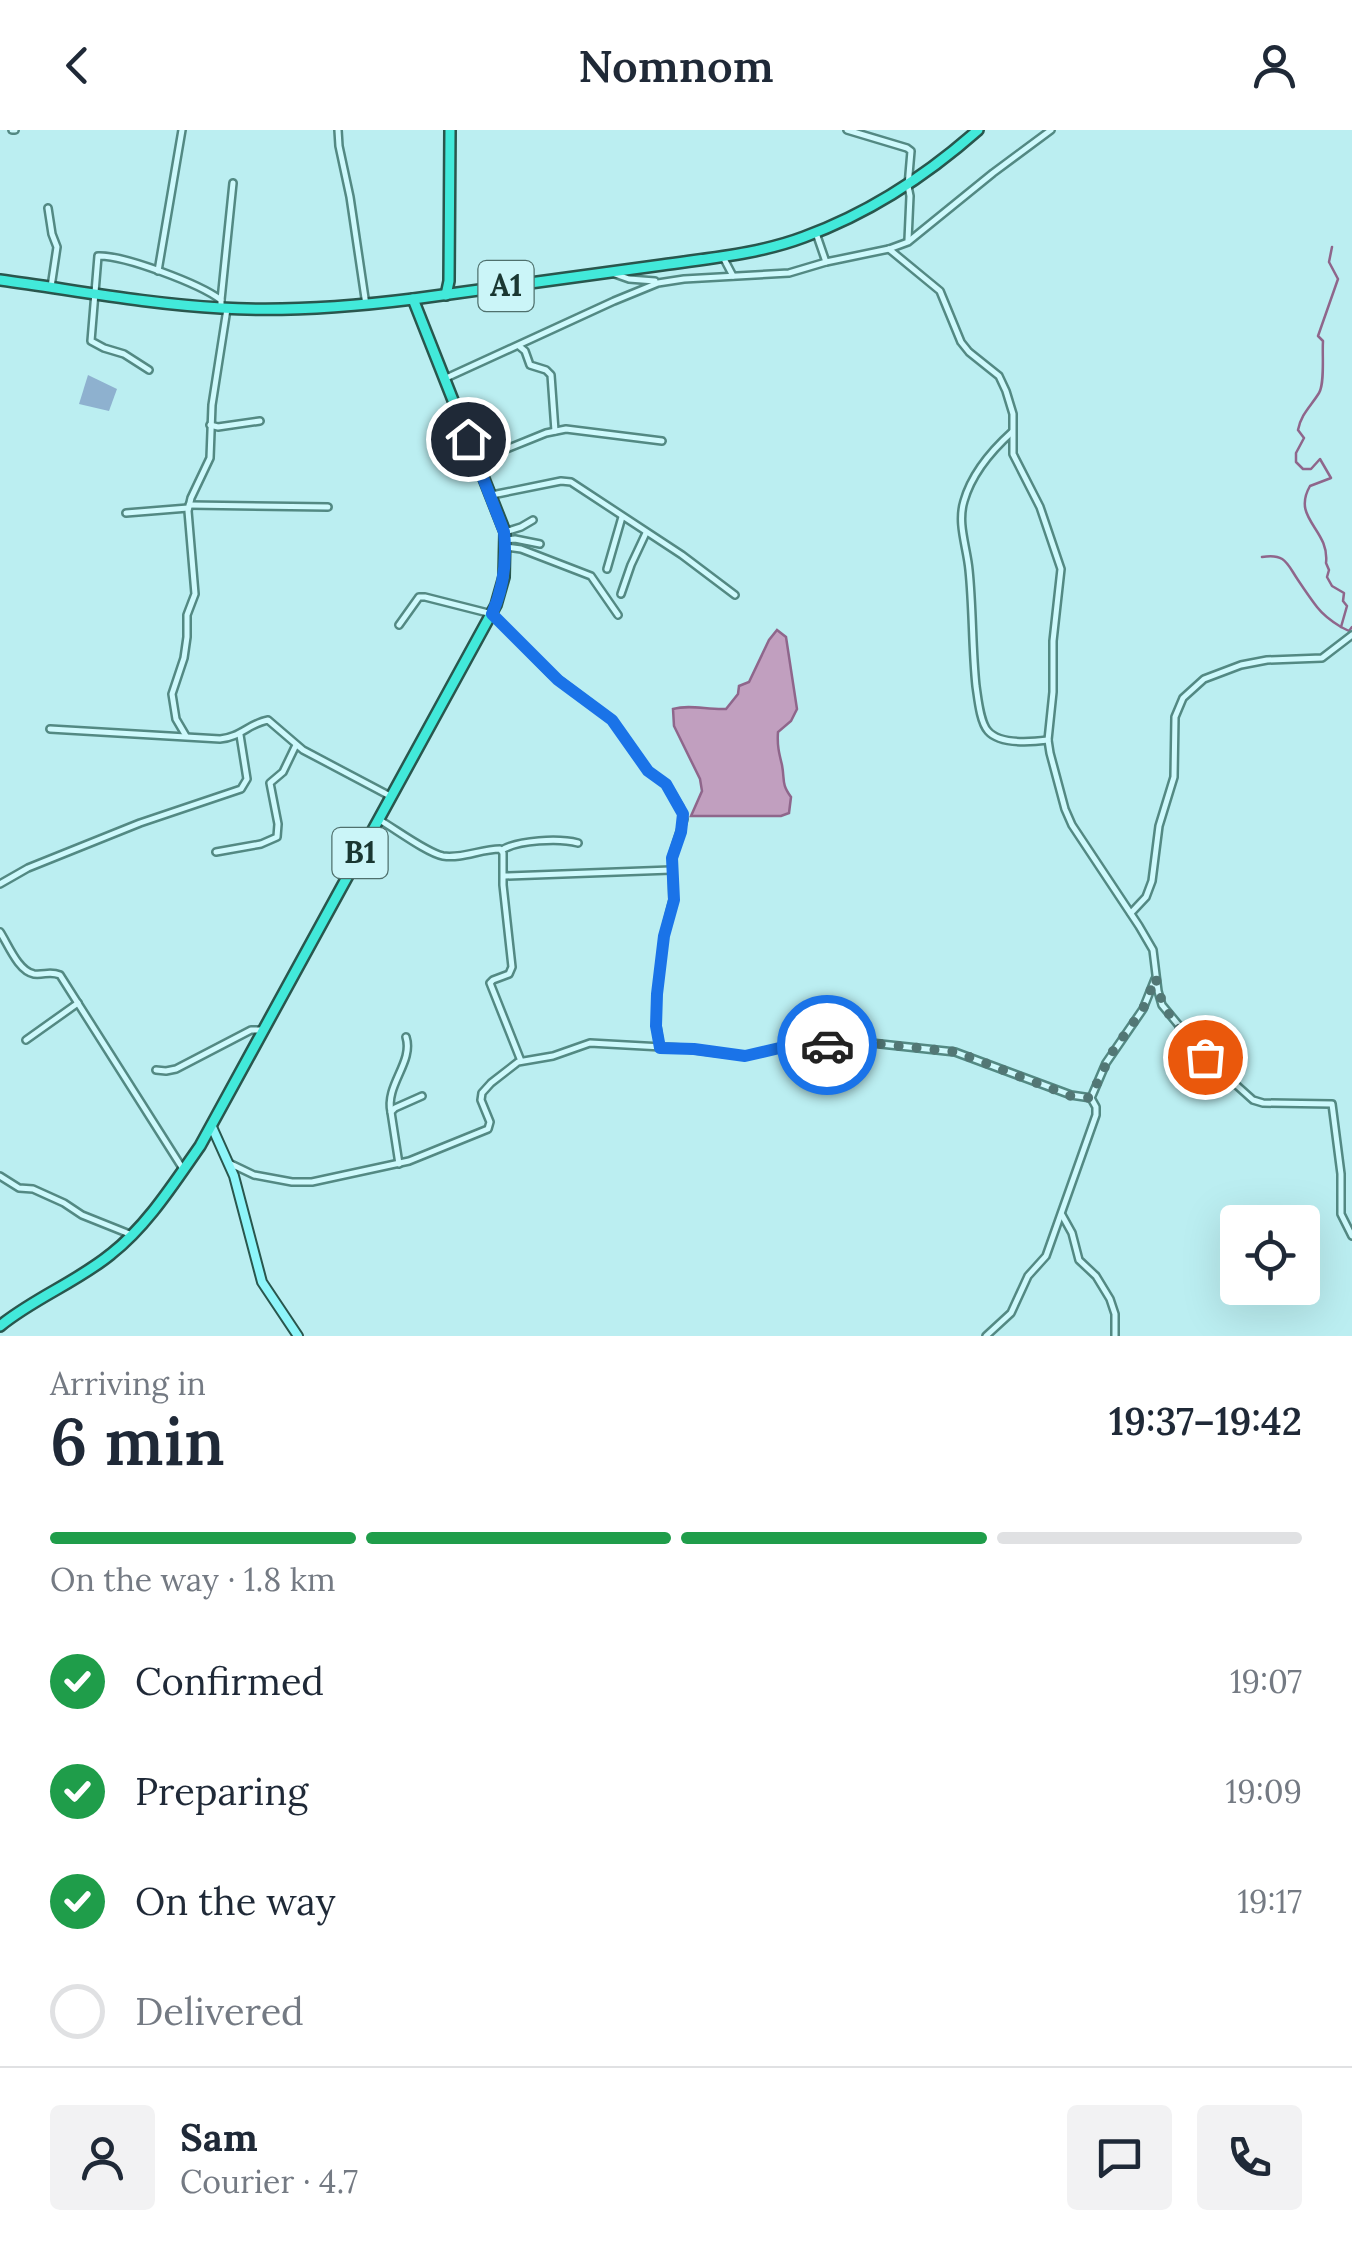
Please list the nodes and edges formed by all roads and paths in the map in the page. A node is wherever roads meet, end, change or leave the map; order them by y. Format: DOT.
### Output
graph roads {
  1 [pos="182,130"];
  2 [pos="338,130"];
  3 [pos="450,130"];
  4 [pos="848,130"];
  5 [pos="978,130"];
  6 [pos="1051,130"];
  7 [pos="233,183"];
  8 [pos="908,186"];
  9 [pos="48,208"];
  10 [pos="816,233"];
  11 [pos="908,242"];
  12 [pos="889,249"];
  13 [pos="722,256"];
  14 [pos="826,262"];
  15 [pos="158,272"];
  16 [pos="610,272"];
  17 [pos="733,276"];
  18 [pos="0,280"];
  19 [pos="663,282"];
  20 [pos="51,287"];
  21 [pos="94,293"];
  22 [pos="450,294"];
  23 [pos="413,299"];
  24 [pos="366,305"];
  25 [pos="223,306"];
  26 [pos="526,342"];
  27 [pos="518,346"];
  28 [pos="525,351"];
  29 [pos="149,370"];
  30 [pos="444,380"];
  31 [pos="260,420"];
  32 [pos="210,425"];
  33 [pos="555,430"];
  34 [pos="1012,432"];
  35 [pos="662,440"];
  36 [pos="477,461"];
  37 [pos="492,495"];
  38 [pos="188,507"];
  39 [pos="328,508"];
  40 [pos="126,513"];
  41 [pos="622,517"];
  42 [pos="533,520"];
  43 [pos="646,532"];
  44 [pos="505,539"];
  45 [pos="540,544"];
  46 [pos="607,570"];
  47 [pos="621,594"];
  48 [pos="734,595"];
  49 [pos="492,614"];
  50 [pos="618,615"];
  51 [pos="400,625"];
  52 [pos="1352,635"];
  53 [pos="50,729"];
  54 [pos="240,734"];
  55 [pos="186,736"];
  56 [pos="1048,740"];
  57 [pos="296,745"];
  58 [pos="390,796"];
  59 [pos="378,819"];
  60 [pos="578,844"];
  61 [pos="502,850"];
  62 [pos="216,852"];
  63 [pos="671,870"];
  64 [pos="503,876"];
  65 [pos="0,884"];
  66 [pos="1130,913"];
  67 [pos="0,932"];
  68 [pos="1156,977"];
  69 [pos="78,1002"];
  70 [pos="264,1031"];
  71 [pos="406,1037"];
  72 [pos="26,1040"];
  73 [pos="660,1048"];
  74 [pos="522,1061"];
  75 [pos="156,1070"];
  76 [pos="422,1096"];
  77 [pos="1090,1098"];
  78 [pos="392,1112"];
  79 [pos="212,1127"];
  80 [pos="229,1162"];
  81 [pos="398,1164"];
  82 [pos="183,1169"];
  83 [pos="0,1176"];
  84 [pos="1062,1215"];
  85 [pos="132,1235"];
  86 [pos="1352,1236"];
  87 [pos="0,1326"];
  88 [pos="298,1336"];
  89 [pos="986,1336"];
  90 [pos="1116,1336"];
  1 -- 15 [label="street"];
  2 -- 24 [label="street"];
  3 -- 22 [label="highway"];
  4 -- 8 [label="street"];
  5 -- 8 [label="highway, A1"];
  6 -- 11 [label="street"];
  7 -- 25 [label="street"];
  8 -- 10 [label="highway, A1"];
  8 -- 11 [label="street"];
  9 -- 20 [label="street"];
  10 -- 13 [label="highway, A1"];
  10 -- 14 [label="street"];
  11 -- 12 [label="street"];
  12 -- 14 [label="street"];
  12 -- 34 [label="street"];
  13 -- 16 [label="highway, A1"];
  13 -- 17 [label="street"];
  14 -- 17 [label="street"];
  15 -- 21 [label="street"];
  15 -- 25 [label="street"];
  16 -- 19 [label="street"];
  16 -- 22 [label="highway, A1"];
  17 -- 19 [label="street"];
  18 -- 20 [label="highway, A1"];
  19 -- 26 [label="street"];
  20 -- 21 [label="highway, A1"];
  21 -- 25 [label="highway, A1"];
  21 -- 29 [label="street"];
  22 -- 23 [label="highway, A1"];
  23 -- 24 [label="highway, A1"];
  23 -- 30 [label="highway, B1"];
  24 -- 25 [label="highway, A1"];
  25 -- 32 [label="street"];
  26 -- 27 [label="street"];
  26 -- 28 [label="street"];
  27 -- 28 [label="street"];
  27 -- 30 [label="street"];
  28 -- 33 [label="street"];
  30 -- 36 [label="highway, B1"];
  31 -- 32 [label="street"];
  32 -- 38 [label="street"];
  33 -- 35 [label="street"];
  33 -- 36 [label="street"];
  34 -- 56 [label="street"];
  34 -- 56 [label="street"];
  36 -- 37 [label="highway, B1"];
  37 -- 41 [label="street"];
  37 -- 44 [label="highway, B1"];
  38 -- 39 [label="street"];
  38 -- 40 [label="street"];
  38 -- 55 [label="street"];
  41 -- 43 [label="street"];
  41 -- 46 [label="street"];
  42 -- 44 [label="street"];
  43 -- 47 [label="street"];
  43 -- 48 [label="street"];
  44 -- 45 [label="street"];
  44 -- 49 [label="highway, B1"];
  44 -- 50 [label="street"];
  49 -- 51 [label="street"];
  49 -- 58 [label="highway, B1"];
  49 -- 63 [label="street"];
  52 -- 66 [label="street"];
  53 -- 55 [label="street"];
  54 -- 55 [label="street"];
  54 -- 57 [label="street"];
  54 -- 65 [label="street"];
  56 -- 66 [label="street"];
  57 -- 58 [label="street"];
  57 -- 62 [label="street"];
  58 -- 59 [label="highway, B1"];
  59 -- 61 [label="street"];
  59 -- 70 [label="highway, B1"];
  60 -- 61 [label="street"];
  61 -- 64 [label="street"];
  63 -- 64 [label="street"];
  63 -- 73 [label="street"];
  64 -- 74 [label="street"];
  66 -- 68 [label="street"];
  67 -- 69 [label="street"];
  68 -- 77 [label="street"];
  68 -- 86 [label="street"];
  69 -- 72 [label="street"];
  69 -- 82 [label="street"];
  70 -- 75 [label="street"];
  70 -- 79 [label="highway, B1"];
  71 -- 78 [label="street"];
  73 -- 74 [label="street"];
  73 -- 77 [label="street"];
  74 -- 81 [label="street"];
  76 -- 78 [label="street"];
  77 -- 84 [label="street"];
  78 -- 81 [label="street"];
  79 -- 80 [label="main road"];
  79 -- 82 [label="highway, B1"];
  80 -- 81 [label="street"];
  80 -- 88 [label="main road"];
  82 -- 85 [label="highway, B1"];
  83 -- 85 [label="street"];
  84 -- 89 [label="street"];
  84 -- 90 [label="street"];
  85 -- 87 [label="highway, B1"];
}
